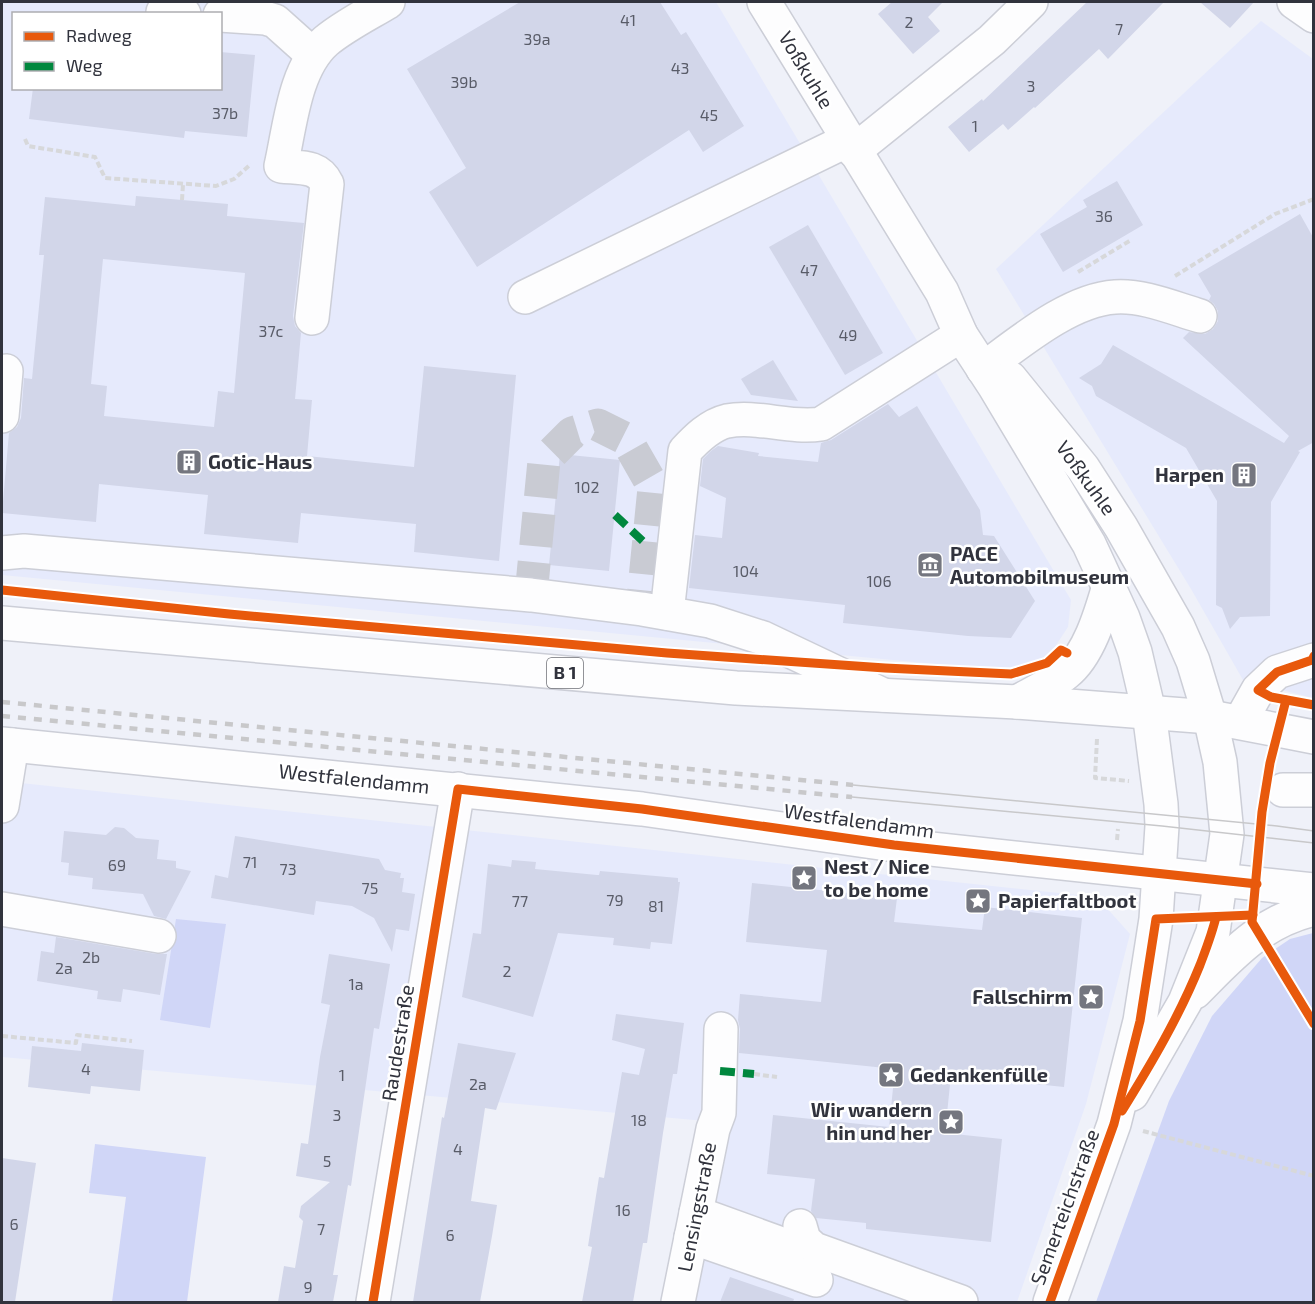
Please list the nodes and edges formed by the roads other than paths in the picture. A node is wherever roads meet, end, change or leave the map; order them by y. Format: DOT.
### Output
graph roads {
  1 [pos="388,2"];
  2 [pos="764,2"];
  3 [pos="1031,2"];
  4 [pos="1294,2"];
  5 [pos="222,15"];
  6 [pos="1314,16"];
  7 [pos="313,55"];
  8 [pos="851,146"];
  9 [pos="942,292"];
  10 [pos="525,297"];
  11 [pos="1200,316"];
  12 [pos="312,318"];
  13 [pos="961,335"];
  14 [pos="990,364"];
  15 [pos="6,371"];
  16 [pos="2,416"];
  17 [pos="2,553"];
  18 [pos="1109,586"];
  19 [pos="668,614"];
  20 [pos="2,623"];
  21 [pos="1313,659"];
  22 [pos="883,695"];
  23 [pos="1017,702"];
  24 [pos="1149,712"];
  25 [pos="1225,719"];
  26 [pos="1314,736"];
  27 [pos="7,745"];
  28 [pos="458,789"];
  29 [pos="2,806"];
  30 [pos="1158,873"];
  31 [pos="1222,880"];
  32 [pos="1314,890"];
  33 [pos="2,909"];
  34 [pos="1314,909"];
  35 [pos="159,936"];
  36 [pos="1185,1002"];
  37 [pos="721,1029"];
  38 [pos="1114,1124"];
  39 [pos="693,1225"];
  40 [pos="373,1302"];
  41 [pos="678,1302"];
  42 [pos="961,1302"];
  43 [pos="1050,1302"];
  1 -- 7 [label="main road"];
  2 -- 8 [label="main road, Voßkuhle"];
  3 -- 8 [label="main road"];
  4 -- 6 [label="main road"];
  5 -- 7 [label="main road"];
  7 -- 12 [label="main road"];
  8 -- 9 [label="main road, Voßkuhle"];
  8 -- 10 [label="main road"];
  9 -- 13 [label="main road, Voßkuhle"];
  9 -- 14 [label="main road, Voßkuhle"];
  11 -- 14 [label="main road"];
  13 -- 14 [label="main road, Voßkuhle"];
  13 -- 19 [label="main road"];
  14 -- 18 [label="main road, Voßkuhle"];
  14 -- 25 [label="main road, Voßkuhle"];
  15 -- 16 [label="main road"];
  17 -- 19 [label="main road"];
  18 -- 23 [label="main road"];
  18 -- 24 [label="main road, Voßkuhle"];
  19 -- 22 [label="main road"];
  20 -- 22 [label="main road, B 1"];
  21 -- 25 [label="main road"];
  22 -- 23 [label="main road, B 1"];
  23 -- 24 [label="main road, B 1"];
  24 -- 25 [label="main road, B 1"];
  24 -- 30 [label="main road, Semerteichstraße"];
  25 -- 26 [label="main road, B 1"];
  25 -- 31 [label="main road, Semerteichstraße"];
  27 -- 28 [label="main road, Westfalendamm"];
  27 -- 29 [label="main road"];
  28 -- 30 [label="main road, Westfalendamm"];
  28 -- 40 [label="main road, Raudestraße"];
  30 -- 31 [label="main road, Westfalendamm"];
  30 -- 38 [label="main road, Semerteichstraße"];
  31 -- 32 [label="main road, Westfalendamm"];
  31 -- 36 [label="main road, Semerteichstraße"];
  33 -- 35 [label="main road"];
  34 -- 36 [label="main road"];
  36 -- 38 [label="main road, Semerteichstraße"];
  37 -- 39 [label="main road, Lensingstraße"];
  38 -- 43 [label="main road, Semerteichstraße"];
  39 -- 41 [label="main road, Lensingstraße"];
  39 -- 42 [label="main road"];
}
